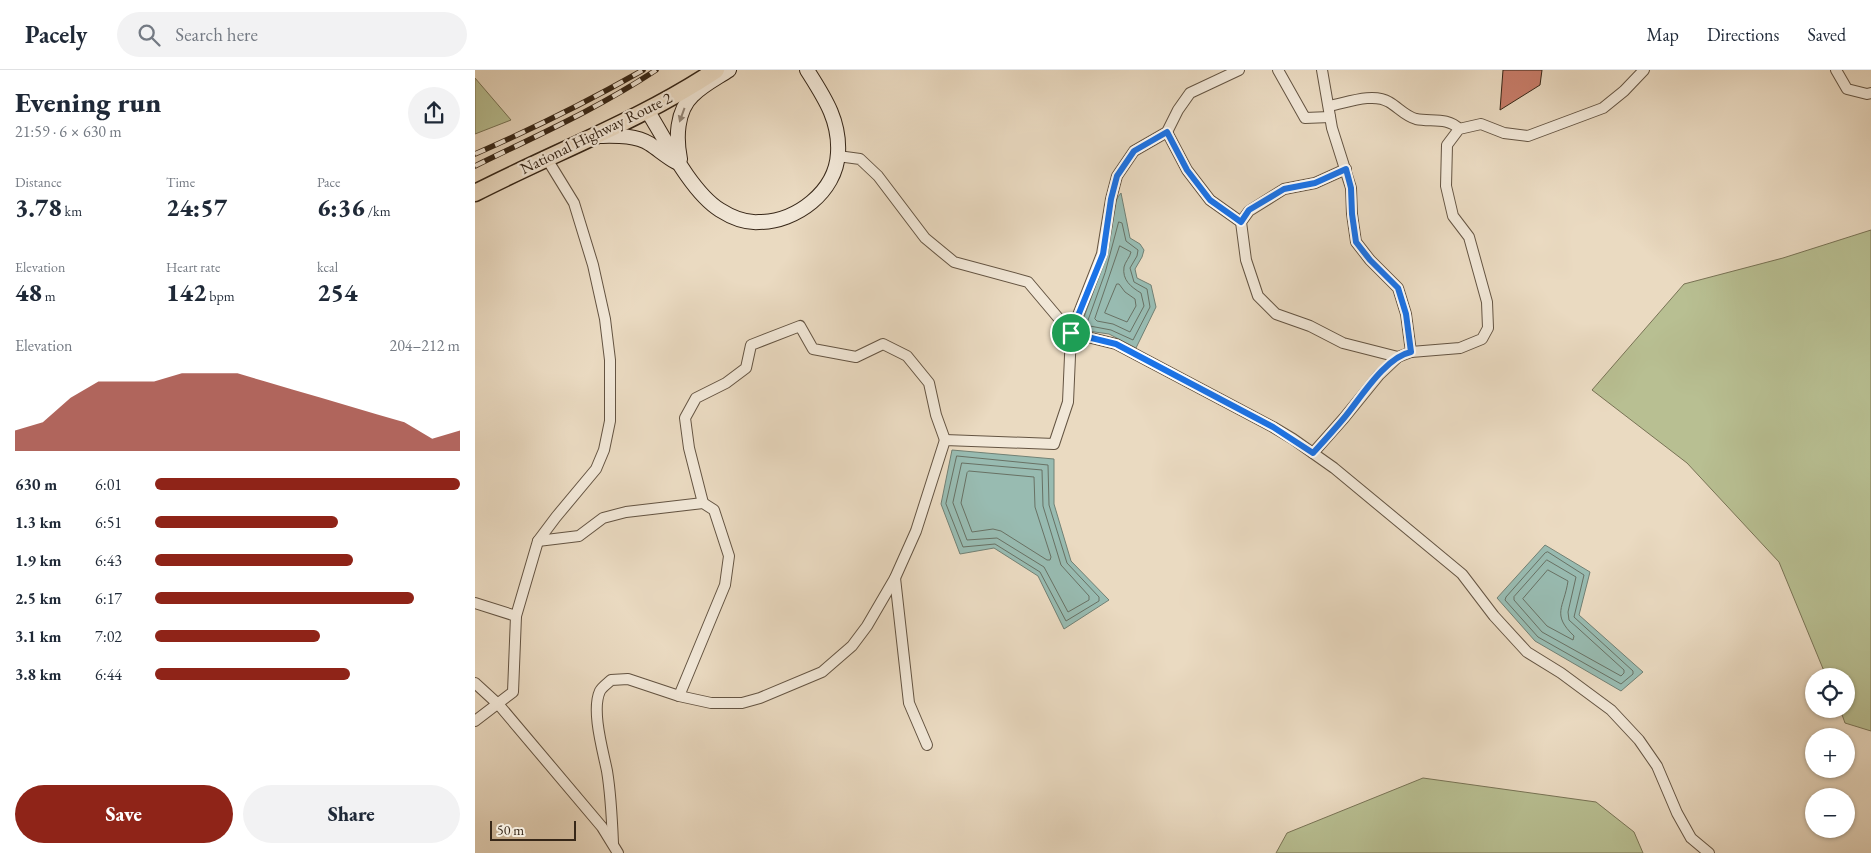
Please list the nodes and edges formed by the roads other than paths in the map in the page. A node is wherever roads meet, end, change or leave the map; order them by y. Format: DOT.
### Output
graph roads {
  1 [pos="715,70"];
  2 [pos="729,70"];
  3 [pos="807,70"];
  4 [pos="1239,70"];
  5 [pos="1278,70"];
  6 [pos="1322,70"];
  7 [pos="1644,70"];
  8 [pos="1836,70"];
  9 [pos="1871,92"];
  10 [pos="647,110"];
  11 [pos="1329,112"];
  12 [pos="1459,129"];
  13 [pos="1167,132"];
  14 [pos="593,136"];
  15 [pos="838,156"];
  16 [pos="547,160"];
  17 [pos="681,166"];
  18 [pos="1346,169"];
  19 [pos="475,193"];
  20 [pos="1241,222"];
  21 [pos="1071,333"];
  22 [pos="1411,352"];
  23 [pos="1398,357"];
  24 [pos="945,440"];
  25 [pos="1313,453"];
  26 [pos="703,503"];
  27 [pos="538,542"];
  28 [pos="895,578"];
  29 [pos="475,603"];
  30 [pos="516,616"];
  31 [pos="475,683"];
  32 [pos="679,696"];
  33 [pos="499,705"];
  34 [pos="475,722"];
  35 [pos="927,745"];
  36 [pos="613,843"];
  37 [pos="618,853"];
  38 [pos="1709,853"];
  1 -- 10 [label="highway, National Highway Route 2"];
  2 -- 17 [label="main road, one-way"];
  3 -- 15 [label="main road"];
  4 -- 13 [label="street"];
  5 -- 11 [label="street"];
  6 -- 11 [label="street"];
  7 -- 12 [label="street"];
  8 -- 9 [label="street"];
  10 -- 14 [label="highway, National Highway Route 2"];
  10 -- 17 [label="main road"];
  11 -- 12 [label="street"];
  11 -- 18 [label="street"];
  12 -- 22 [label="street"];
  13 -- 20 [label="street"];
  13 -- 21 [label="street"];
  14 -- 16 [label="highway, National Highway Route 2"];
  14 -- 17 [label="main road"];
  15 -- 17 [label="main road"];
  15 -- 21 [label="street"];
  16 -- 19 [label="highway, National Highway Route 2"];
  16 -- 27 [label="street"];
  18 -- 20 [label="street"];
  18 -- 22 [label="street"];
  20 -- 23 [label="street"];
  21 -- 24 [label="street"];
  21 -- 25 [label="street"];
  22 -- 23 [label="street"];
  23 -- 25 [label="street"];
  24 -- 26 [label="street"];
  24 -- 28 [label="street"];
  25 -- 38 [label="street"];
  26 -- 27 [label="street"];
  26 -- 32 [label="street"];
  27 -- 30 [label="street"];
  28 -- 32 [label="street"];
  28 -- 35 [label="street"];
  29 -- 30 [label="street"];
  30 -- 33 [label="street"];
  31 -- 33 [label="street"];
  32 -- 36 [label="street"];
  33 -- 34 [label="street"];
  33 -- 36 [label="street"];
  36 -- 37 [label="street"];
}
